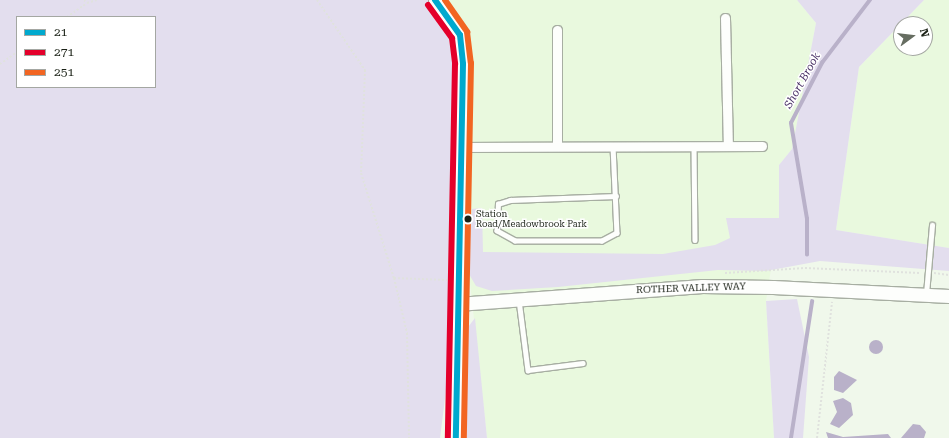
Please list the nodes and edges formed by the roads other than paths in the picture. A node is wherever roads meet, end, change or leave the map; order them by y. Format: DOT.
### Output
graph roads {
  1 [pos="435,0"];
  2 [pos="725,18"];
  3 [pos="556,30"];
  4 [pos="557,146"];
  5 [pos="613,146"];
  6 [pos="694,146"];
  7 [pos="728,146"];
  8 [pos="762,146"];
  9 [pos="462,147"];
  10 [pos="616,196"];
  11 [pos="932,225"];
  12 [pos="695,240"];
  13 [pos="926,294"];
  14 [pos="949,296"];
  15 [pos="518,299"];
  16 [pos="457,304"];
  17 [pos="583,363"];
  18 [pos="456,438"];
  1 -- 9 [label="street"];
  2 -- 7 [label="street"];
  3 -- 4 [label="street"];
  4 -- 5 [label="street"];
  4 -- 9 [label="street"];
  5 -- 6 [label="street"];
  5 -- 10 [label="lane"];
  6 -- 7 [label="street"];
  6 -- 12 [label="lane"];
  7 -- 8 [label="street"];
  9 -- 16 [label="street"];
  10 -- 10 [label="lane"];
  11 -- 13 [label="lane"];
  13 -- 14 [label="street, ROTHER VALLEY WAY"];
  13 -- 15 [label="street, ROTHER VALLEY WAY"];
  15 -- 16 [label="street, ROTHER VALLEY WAY"];
  15 -- 17 [label="lane"];
  16 -- 18 [label="street"];
}
